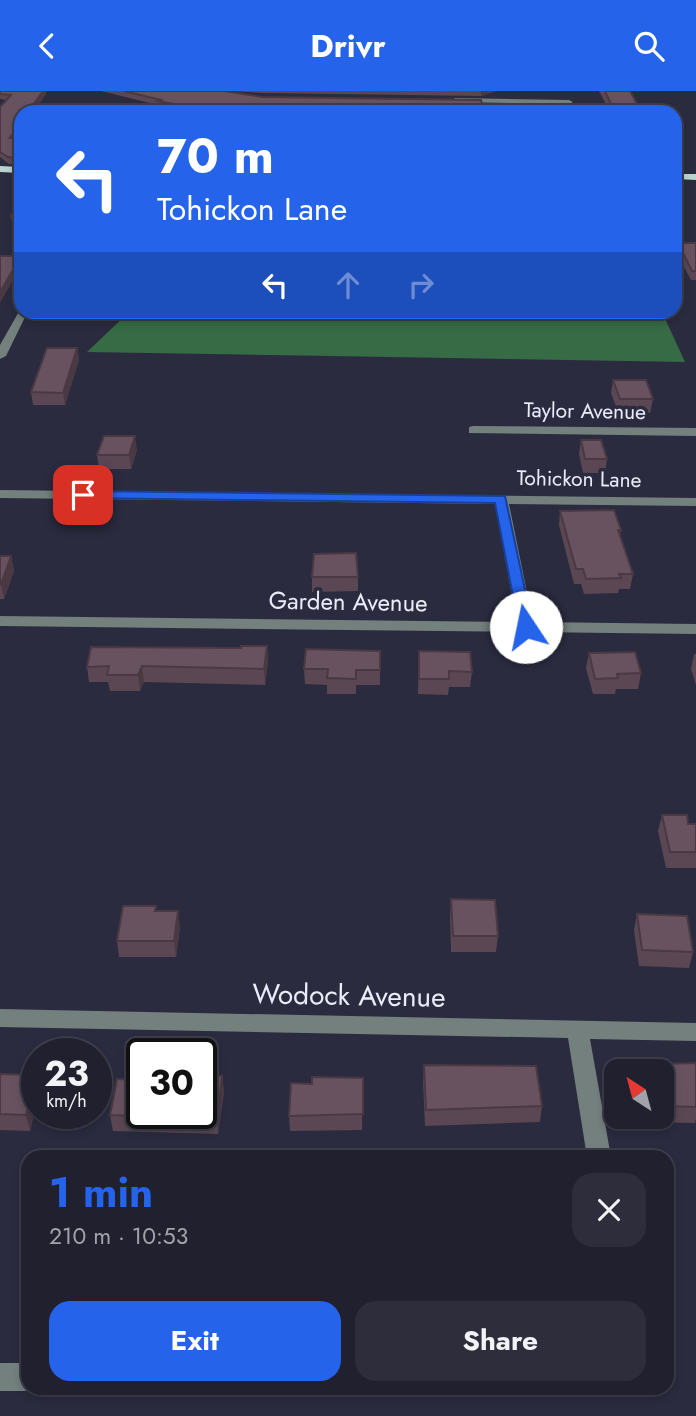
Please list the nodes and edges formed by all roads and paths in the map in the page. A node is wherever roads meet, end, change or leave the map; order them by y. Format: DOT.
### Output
graph roads {
  1 [pos="569,91"];
  2 [pos="451,100"];
  3 [pos="569,102"];
  4 [pos="570,105"];
  5 [pos="18,319"];
  6 [pos="3,343"];
  7 [pos="0,356"];
  8 [pos="473,430"];
  9 [pos="696,432"];
  10 [pos="0,494"];
  11 [pos="500,499"];
  12 [pos="696,502"];
  13 [pos="0,621"];
  14 [pos="526,627"];
  15 [pos="696,629"];
  16 [pos="0,1018"];
  17 [pos="578,1030"];
  18 [pos="696,1032"];
  19 [pos="598,1150"];
  20 [pos="0,1377"];
  21 [pos="21,1377"];
  1 -- 3 [label="street"];
  2 -- 3 [label="street"];
  3 -- 4 [label="street"];
  5 -- 6 [label="street"];
  6 -- 7 [label="street"];
  8 -- 9 [label="street, Taylor Avenue"];
  10 -- 11 [label="street, Tohickon Lane"];
  11 -- 12 [label="street, Tohickon Lane"];
  11 -- 14 [label="street"];
  13 -- 14 [label="street, Garden Avenue"];
  14 -- 15 [label="street, Garden Avenue"];
  16 -- 17 [label="street, Wodock Avenue"];
  17 -- 18 [label="street, Wodock Avenue"];
  17 -- 19 [label="street"];
  20 -- 21 [label="street"];
}
